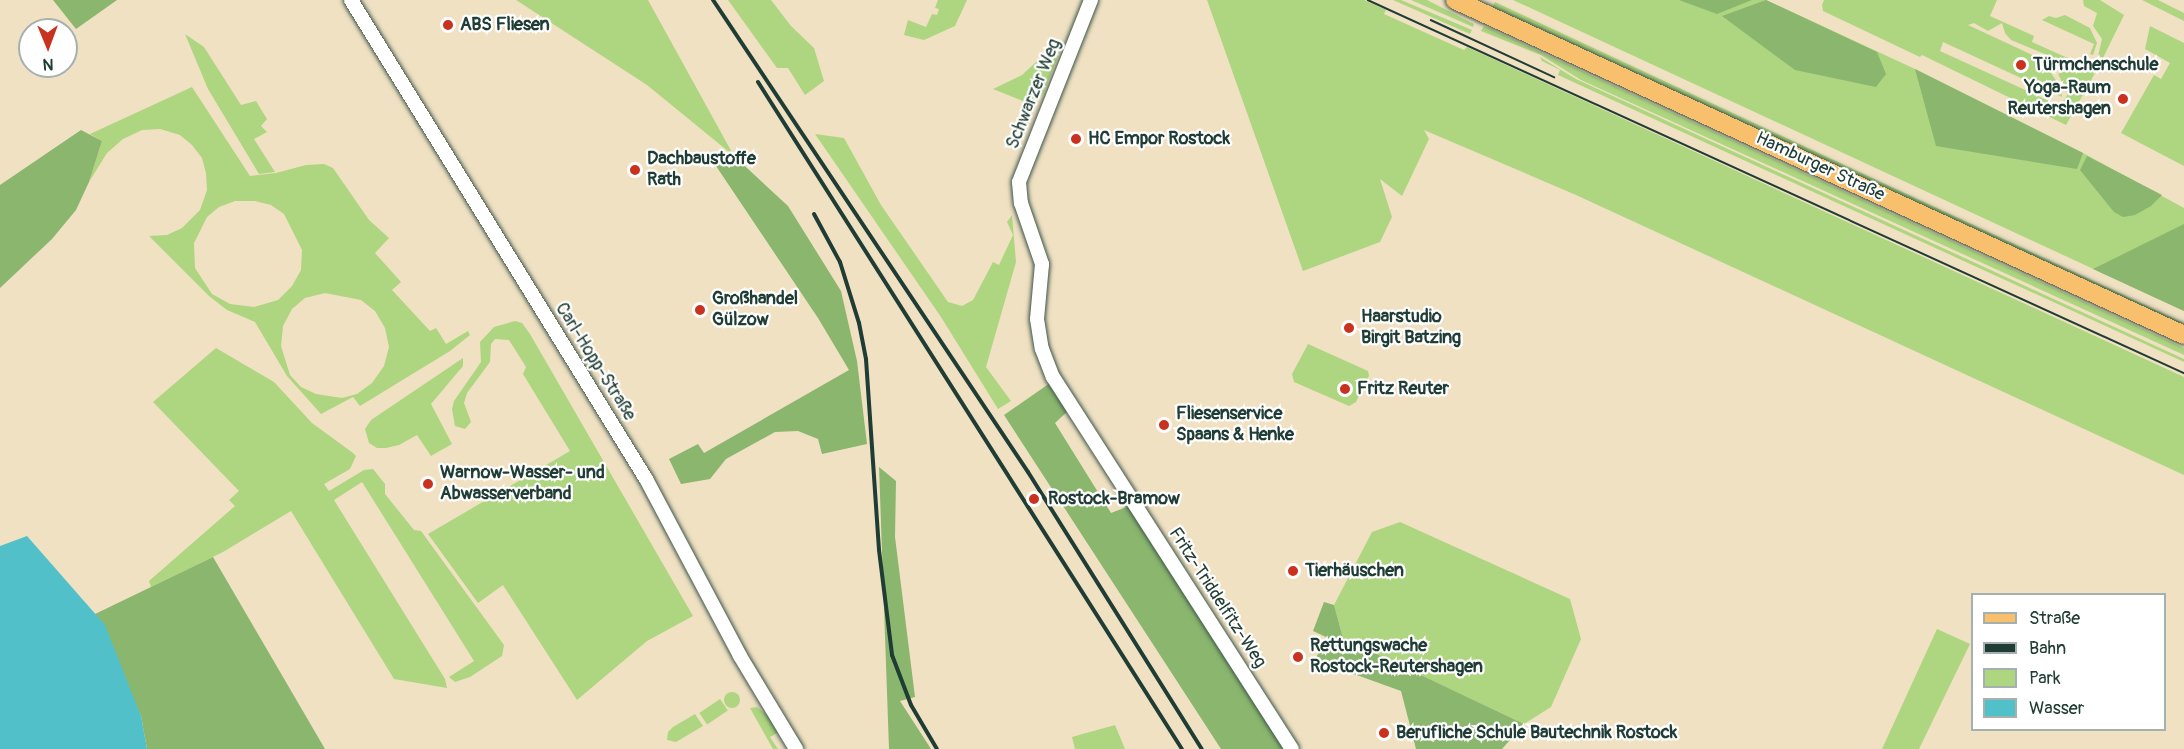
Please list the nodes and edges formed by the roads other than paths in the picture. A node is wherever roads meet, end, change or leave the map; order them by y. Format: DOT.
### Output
graph roads {
  1 [pos="351,0"];
  2 [pos="1091,0"];
  3 [pos="1455,0"];
  4 [pos="1021,203"];
  5 [pos="2184,335"];
  6 [pos="796,749"];
  7 [pos="1292,749"];
  1 -- 6 [label="street, Carl-Hopp-Straße"];
  2 -- 4 [label="street, Schwarzer Weg"];
  3 -- 5 [label="main road, Hamburger Straße"];
  4 -- 7 [label="street, Fritz-Triddelfitz-Weg"];
}
